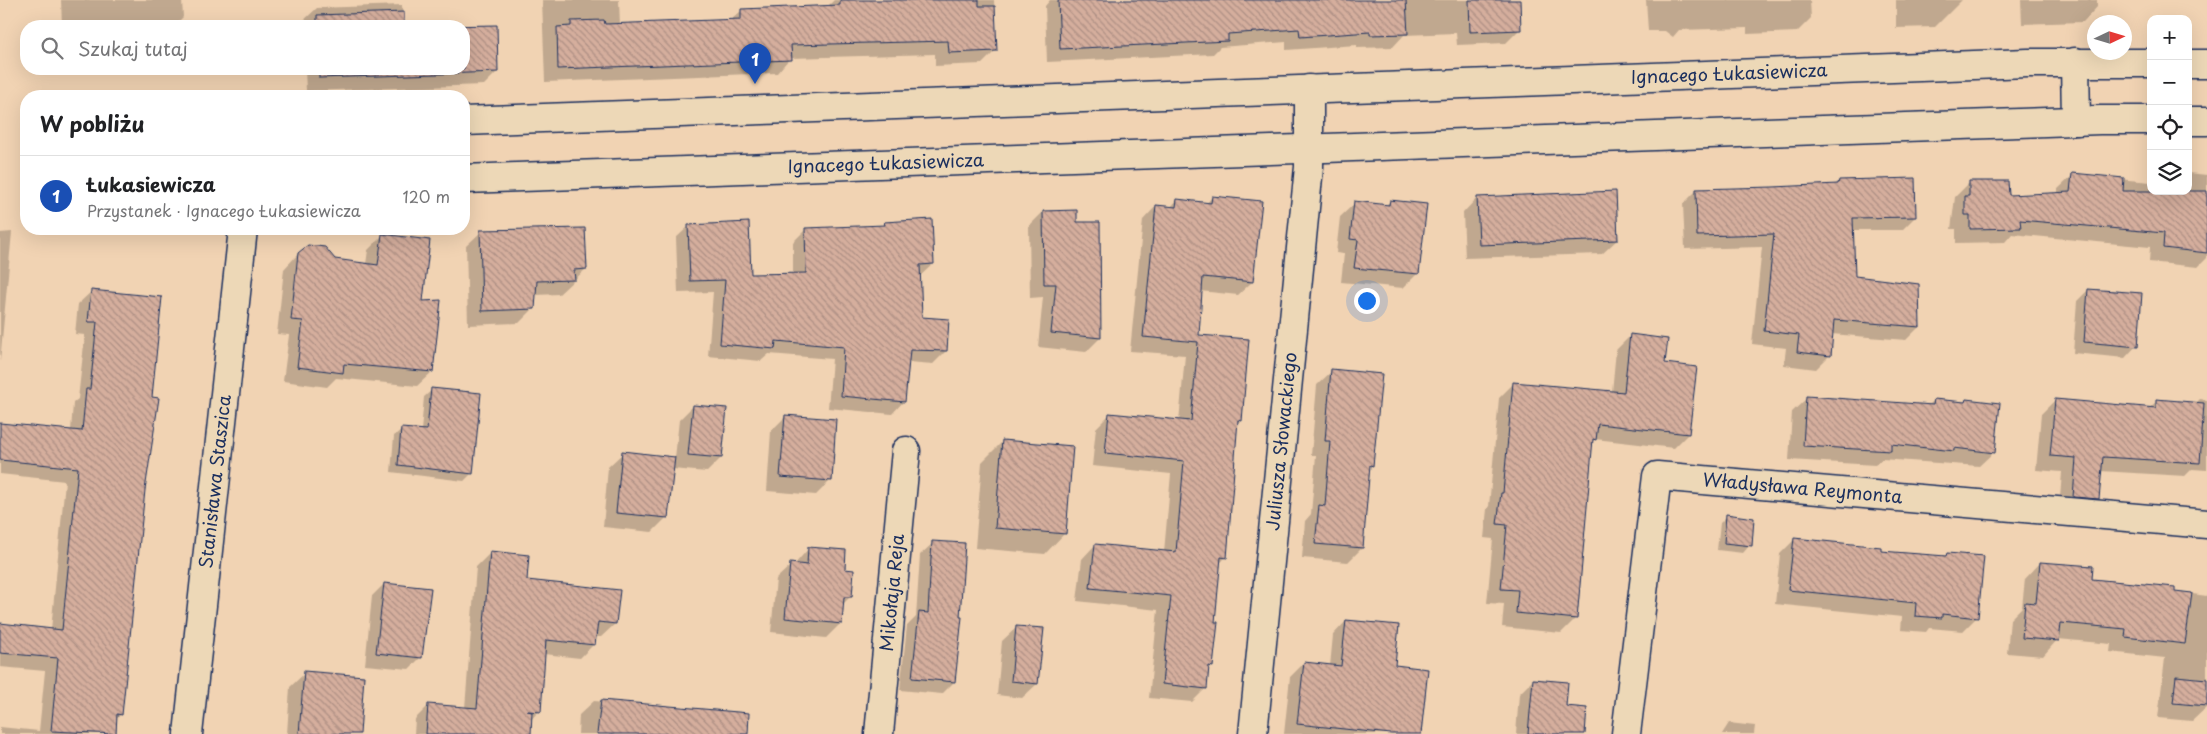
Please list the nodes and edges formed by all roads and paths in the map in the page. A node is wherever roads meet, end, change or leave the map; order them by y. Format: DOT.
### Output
graph roads {
  1 [pos="2075,62"];
  2 [pos="2147,64"];
  3 [pos="2192,64"];
  4 [pos="2207,64"];
  5 [pos="1309,88"];
  6 [pos="2147,120"];
  7 [pos="470,121"];
  8 [pos="2076,121"];
  9 [pos="2192,121"];
  10 [pos="2207,121"];
  11 [pos="1309,148"];
  12 [pos="470,179"];
  13 [pos="242,235"];
  14 [pos="906,451"];
  15 [pos="2207,524"];
  16 [pos="188,734"];
  17 [pos="879,734"];
  18 [pos="1253,734"];
  19 [pos="1626,734"];
  1 -- 2 [label="street, Ignacego Łukasiewicza"];
  1 -- 5 [label="street, Ignacego Łukasiewicza"];
  1 -- 8 [label="street"];
  3 -- 4 [label="street"];
  5 -- 7 [label="street, Ignacego Łukasiewicza"];
  5 -- 11 [label="street"];
  6 -- 8 [label="street, Ignacego Łukasiewicza"];
  8 -- 11 [label="street, Ignacego Łukasiewicza"];
  9 -- 10 [label="street"];
  11 -- 12 [label="street, Ignacego Łukasiewicza"];
  11 -- 18 [label="street, Juliusza Słowackiego"];
  13 -- 16 [label="street, Stanisława Staszica"];
  14 -- 17 [label="street, Mikołaja Reja"];
  15 -- 19 [label="street, Władysława Reymonta"];
}
